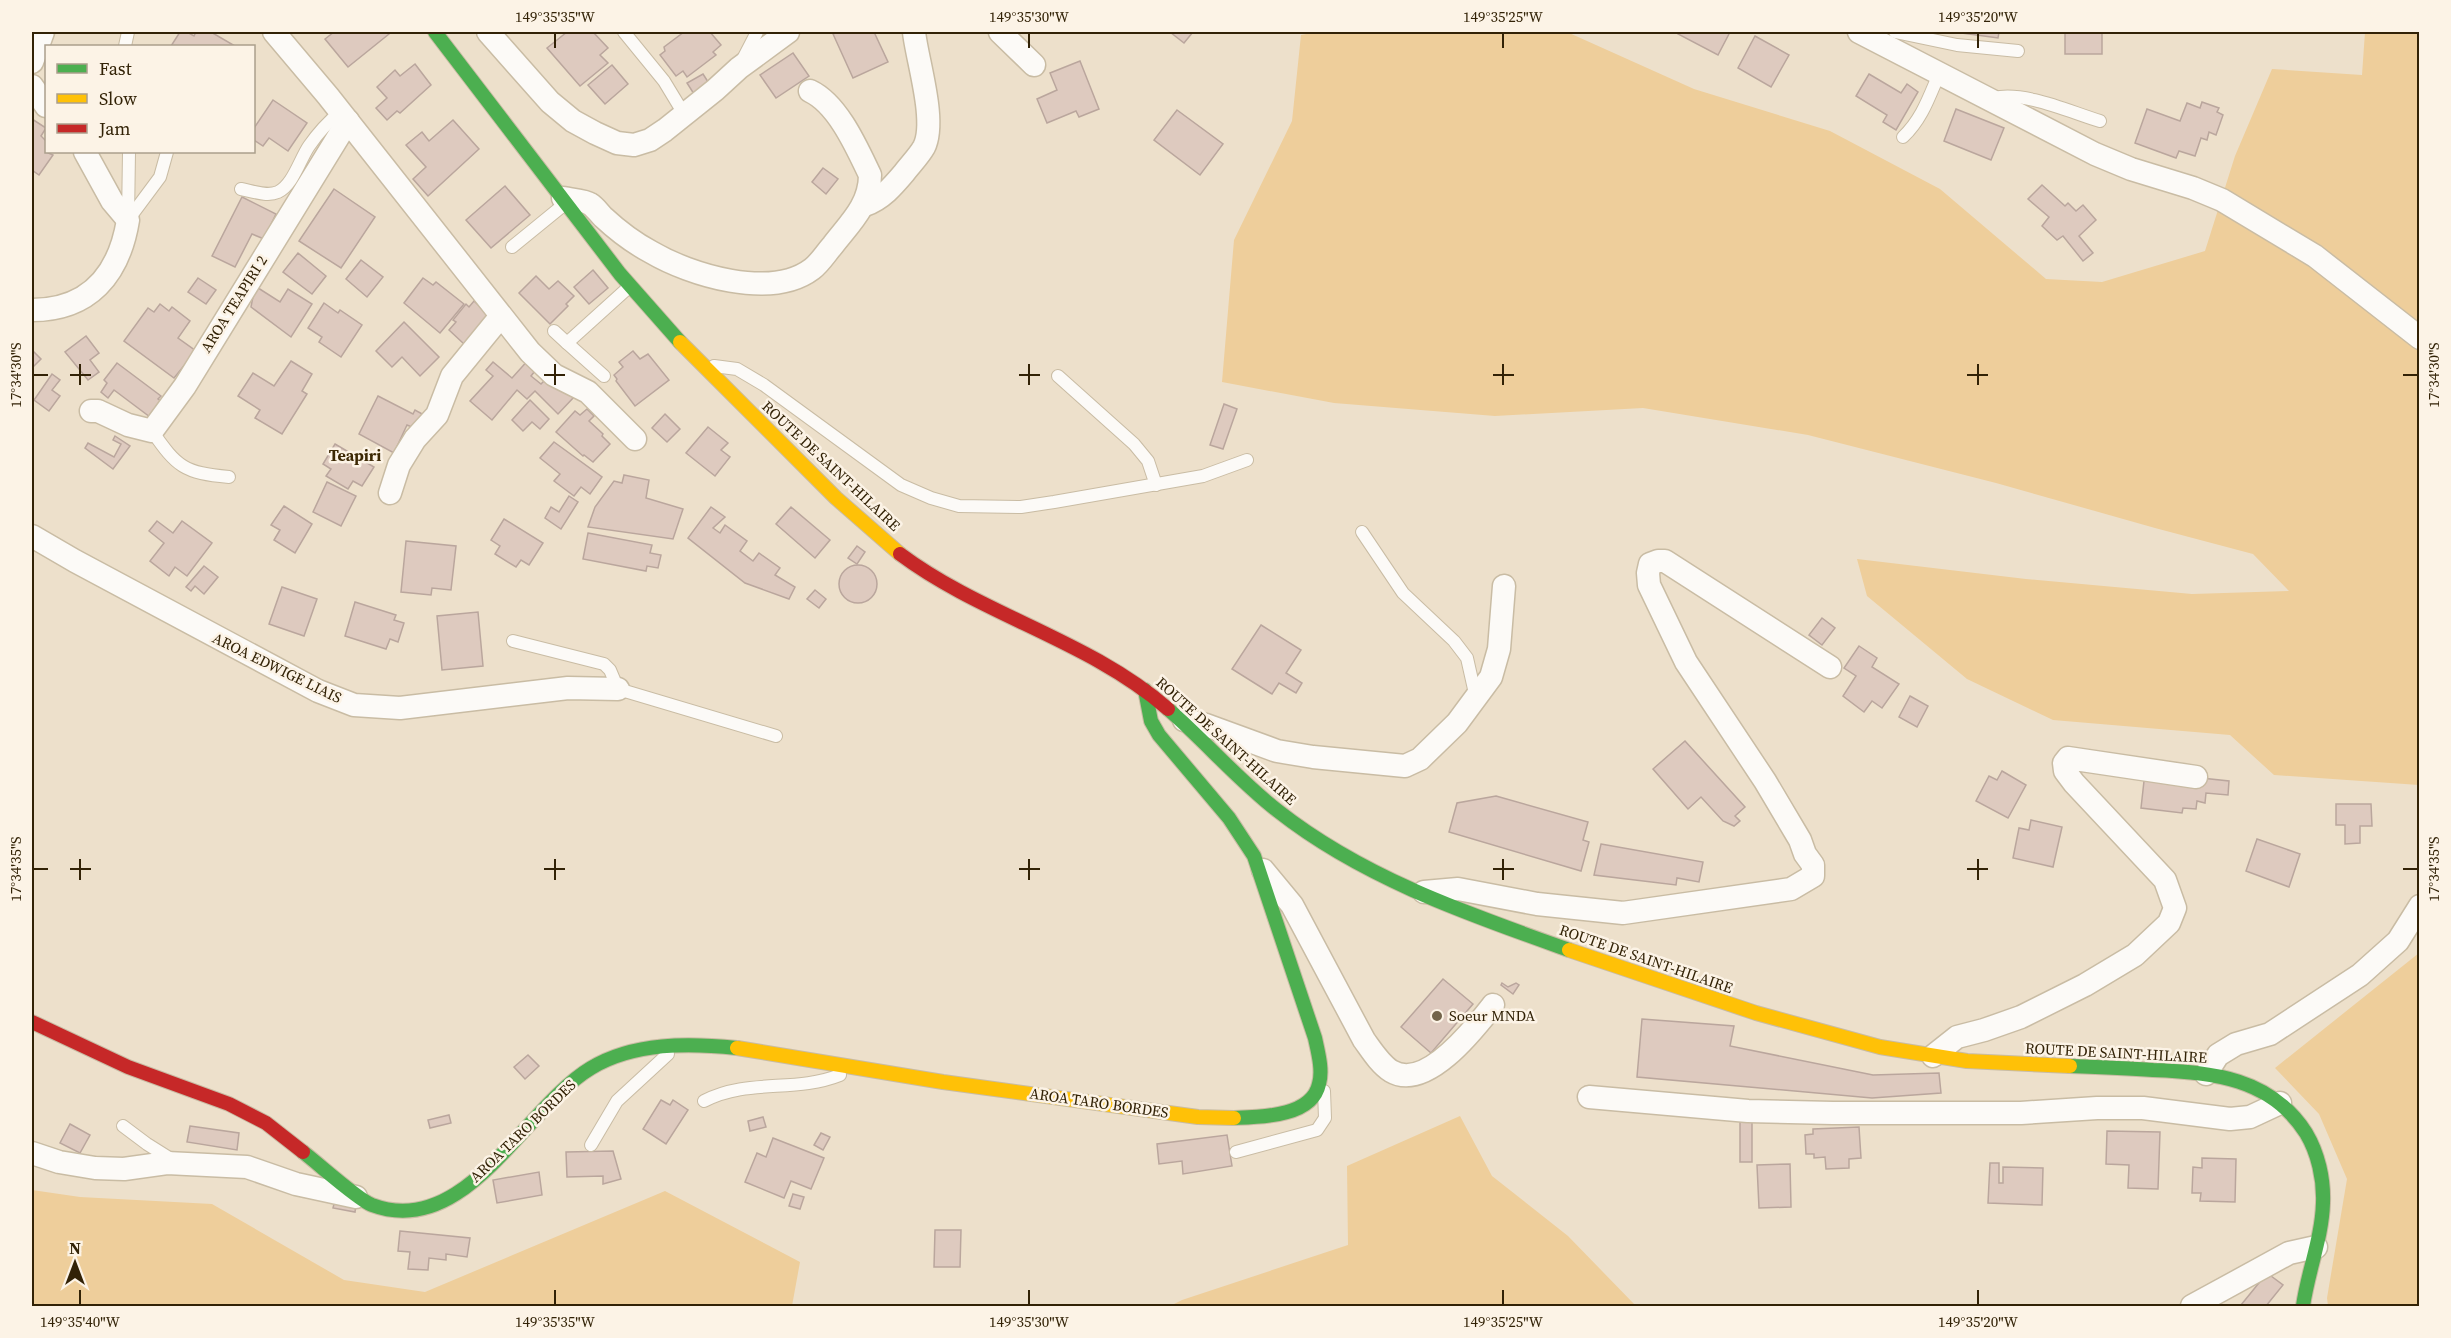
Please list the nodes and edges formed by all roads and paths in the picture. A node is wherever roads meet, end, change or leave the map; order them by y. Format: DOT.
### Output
graph roads {
  1 [pos="43,32"];
  2 [pos="274,32"];
  3 [pos="435,32"];
  4 [pos="488,32"];
  5 [pos="624,32"];
  6 [pos="757,32"];
  7 [pos="788,32"];
  8 [pos="914,32"];
  9 [pos="1000,32"];
  10 [pos="1859,32"];
  11 [pos="1895,32"];
  12 [pos="637,38"];
  13 [pos="2018,51"];
  14 [pos="32,62"];
  15 [pos="1034,65"];
  16 [pos="739,68"];
  17 [pos="1939,74"];
  18 [pos="32,86"];
  19 [pos="810,91"];
  20 [pos="1990,99"];
  21 [pos="45,105"];
  22 [pos="684,114"];
  23 [pos="344,117"];
  24 [pos="2100,121"];
  25 [pos="1903,137"];
  26 [pos="86,153"];
  27 [pos="129,153"];
  28 [pos="167,153"];
  29 [pos="241,189"];
  30 [pos="565,200"];
  31 [pos="865,205"];
  32 [pos="128,220"];
  33 [pos="512,247"];
  34 [pos="630,286"];
  35 [pos="32,310"];
  36 [pos="501,316"];
  37 [pos="554,331"];
  38 [pos="2420,338"];
  39 [pos="567,343"];
  40 [pos="704,364"];
  41 [pos="604,376"];
  42 [pos="1058,376"];
  43 [pos="91,411"];
  44 [pos="152,431"];
  45 [pos="635,439"];
  46 [pos="1246,460"];
  47 [pos="229,477"];
  48 [pos="1156,484"];
  49 [pos="390,493"];
  50 [pos="1362,532"];
  51 [pos="32,536"];
  52 [pos="1504,586"];
  53 [pos="513,641"];
  54 [pos="1830,666"];
  55 [pos="618,689"];
  56 [pos="1145,690"];
  57 [pos="1476,700"];
  58 [pos="1180,719"];
  59 [pos="776,736"];
  60 [pos="2196,777"];
  61 [pos="1258,864"];
  62 [pos="1417,893"];
  63 [pos="2420,906"];
  64 [pos="1493,1005"];
  65 [pos="32,1022"];
  66 [pos="41,1039"];
  67 [pos="69,1039"];
  68 [pos="684,1045"];
  69 [pos="1933,1056"];
  70 [pos="855,1069"];
  71 [pos="1321,1072"];
  72 [pos="2206,1074"];
  73 [pos="1589,1097"];
  74 [pos="704,1101"];
  75 [pos="2280,1103"];
  76 [pos="123,1126"];
  77 [pos="591,1145"];
  78 [pos="1236,1152"];
  79 [pos="32,1154"];
  80 [pos="178,1163"];
  81 [pos="363,1199"];
  82 [pos="2316,1247"];
  83 [pos="2192,1306"];
  84 [pos="2303,1306"];
  1 -- 14 [label="street"];
  2 -- 23 [label="street"];
  3 -- 30 [label="street, ROUTE DE SAINT-HILAIRE"];
  4 -- 22 [label="street"];
  5 -- 12 [label="lane"];
  6 -- 16 [label="lane"];
  7 -- 16 [label="street"];
  8 -- 31 [label="street"];
  9 -- 15 [label="street"];
  10 -- 17 [label="street"];
  11 -- 13 [label="lane"];
  12 -- 22 [label="lane"];
  16 -- 22 [label="street"];
  17 -- 20 [label="street"];
  17 -- 25 [label="lane"];
  18 -- 21 [label="street"];
  19 -- 31 [label="street"];
  20 -- 24 [label="lane"];
  20 -- 38 [label="street"];
  23 -- 29 [label="lane"];
  23 -- 36 [label="street"];
  23 -- 44 [label="street, AROA TEAPIRI 2"];
  26 -- 32 [label="street"];
  27 -- 32 [label="lane"];
  28 -- 32 [label="lane"];
  30 -- 31 [label="street"];
  30 -- 33 [label="lane"];
  30 -- 34 [label="street, ROUTE DE SAINT-HILAIRE"];
  32 -- 35 [label="street"];
  34 -- 39 [label="lane"];
  34 -- 40 [label="street, ROUTE DE SAINT-HILAIRE"];
  36 -- 45 [label="street"];
  36 -- 49 [label="street"];
  37 -- 39 [label="lane"];
  39 -- 41 [label="lane"];
  40 -- 48 [label="lane"];
  40 -- 56 [label="street, ROUTE DE SAINT-HILAIRE"];
  42 -- 48 [label="lane"];
  43 -- 44 [label="street"];
  44 -- 47 [label="lane"];
  46 -- 48 [label="lane"];
  50 -- 57 [label="lane"];
  51 -- 55 [label="street, AROA EDWIGE LIAIS"];
  52 -- 57 [label="street"];
  53 -- 55 [label="lane"];
  54 -- 62 [label="street"];
  55 -- 59 [label="lane"];
  56 -- 58 [label="street, ROUTE DE SAINT-HILAIRE"];
  56 -- 61 [label="street"];
  57 -- 58 [label="street"];
  58 -- 62 [label="street, ROUTE DE SAINT-HILAIRE"];
  60 -- 69 [label="street"];
  61 -- 64 [label="street"];
  61 -- 71 [label="street"];
  62 -- 69 [label="street, ROUTE DE SAINT-HILAIRE"];
  63 -- 72 [label="street"];
  65 -- 67 [label="street, AROA TARO BORDES"];
  66 -- 67 [label="lane, AROA TARO BORDES"];
  67 -- 81 [label="street, AROA TARO BORDES"];
  68 -- 70 [label="street, AROA TARO BORDES"];
  68 -- 77 [label="lane"];
  68 -- 81 [label="street, AROA TARO BORDES"];
  69 -- 72 [label="street, ROUTE DE SAINT-HILAIRE"];
  70 -- 71 [label="street, AROA TARO BORDES"];
  70 -- 74 [label="lane, AROA TARO BORDES"];
  71 -- 78 [label="lane"];
  72 -- 75 [label="street, ROUTE DE SAINT-HILAIRE"];
  73 -- 75 [label="street"];
  75 -- 82 [label="street, ROUTE DE SAINT-HILAIRE"];
  76 -- 80 [label="lane"];
  79 -- 80 [label="street, AROA TARO BORDES"];
  80 -- 81 [label="street, AROA TARO BORDES"];
  82 -- 83 [label="street"];
  82 -- 84 [label="street, ROUTE DE SAINT-HILAIRE"];
}
